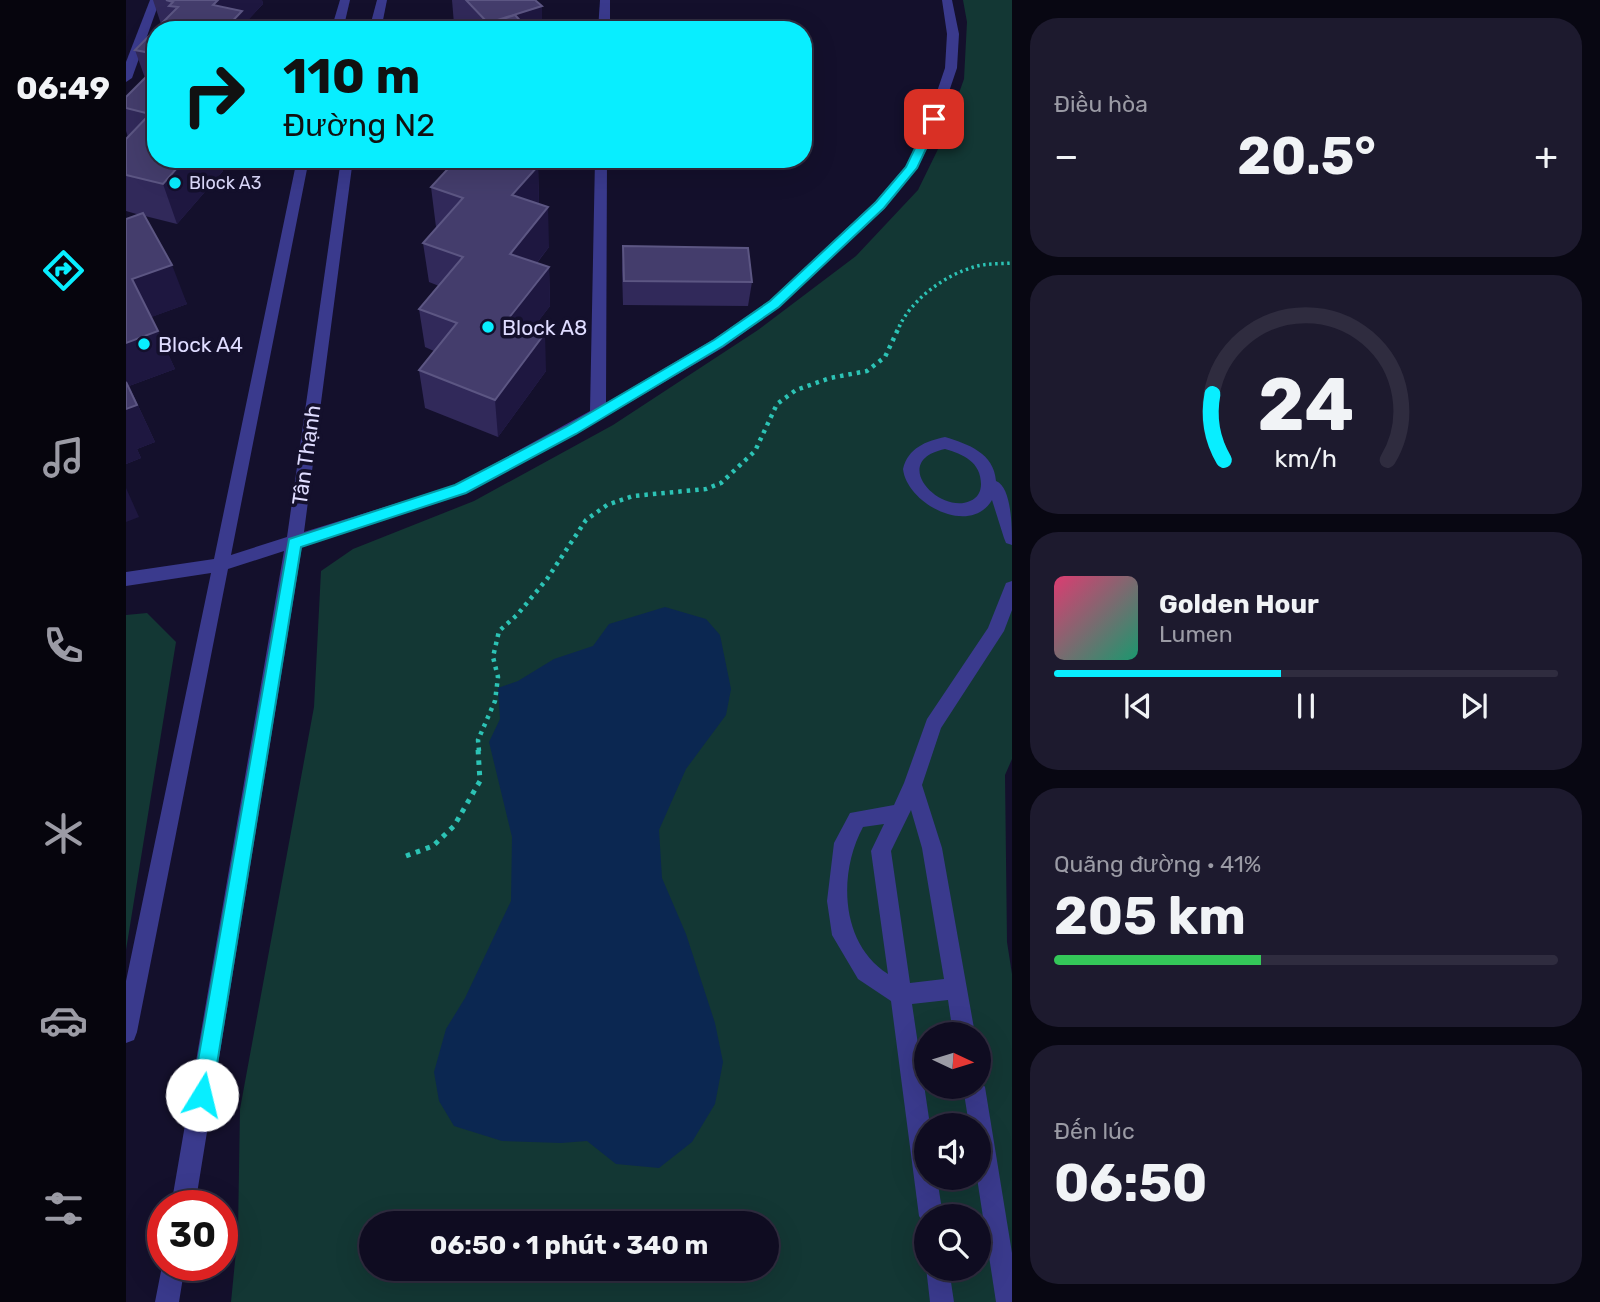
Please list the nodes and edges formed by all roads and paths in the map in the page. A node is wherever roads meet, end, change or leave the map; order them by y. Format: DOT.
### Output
graph roads {
  1 [pos="155,0"];
  2 [pos="345,0"];
  3 [pos="382,0"];
  4 [pos="605,0"];
  5 [pos="947,0"];
  6 [pos="147,21"];
  7 [pos="339,21"];
  8 [pos="377,21"];
  9 [pos="604,21"];
  10 [pos="147,22"];
  11 [pos="126,78"];
  12 [pos="301,168"];
  13 [pos="346,168"];
  14 [pos="601,168"];
  15 [pos="1012,263"];
  16 [pos="598,414"];
  17 [pos="996,488"];
  18 [pos="1012,538"];
  19 [pos="294,543"];
  20 [pos="223,564"];
  21 [pos="126,579"];
  22 [pos="1012,588"];
  23 [pos="913,785"];
  24 [pos="900,813"];
  25 [pos="407,856"];
  26 [pos="956,988"];
  27 [pos="901,995"];
  28 [pos="962,1022"];
  29 [pos="126,1032"];
  30 [pos="976,1099"];
  31 [pos="186,1190"];
  32 [pos="928,1204"];
  33 [pos="170,1281"];
  34 [pos="939,1281"];
  35 [pos="167,1302"];
  36 [pos="942,1302"];
  37 [pos="1008,1302"];
  1 -- 6 [label="street"];
  2 -- 7 [label="street"];
  3 -- 8 [label="street"];
  4 -- 9 [label="street"];
  5 -- 16 [label="street"];
  10 -- 11 [label="street"];
  12 -- 20 [label="street"];
  13 -- 19 [label="street, Tân Thạnh"];
  14 -- 16 [label="street"];
  15 -- 25 [label="path"];
  16 -- 19 [label="street"];
  17 -- 17 [label="street"];
  17 -- 18 [label="street"];
  19 -- 20 [label="street"];
  19 -- 31 [label="street, Tân Thạnh"];
  20 -- 21 [label="street"];
  20 -- 29 [label="street"];
  22 -- 23 [label="street"];
  23 -- 24 [label="street"];
  23 -- 26 [label="street"];
  24 -- 27 [label="street"];
  24 -- 27 [label="street"];
  26 -- 27 [label="street"];
  26 -- 28 [label="street"];
  27 -- 32 [label="street"];
  30 -- 37 [label="street"];
  33 -- 35 [label="street"];
  34 -- 36 [label="street"];
}
